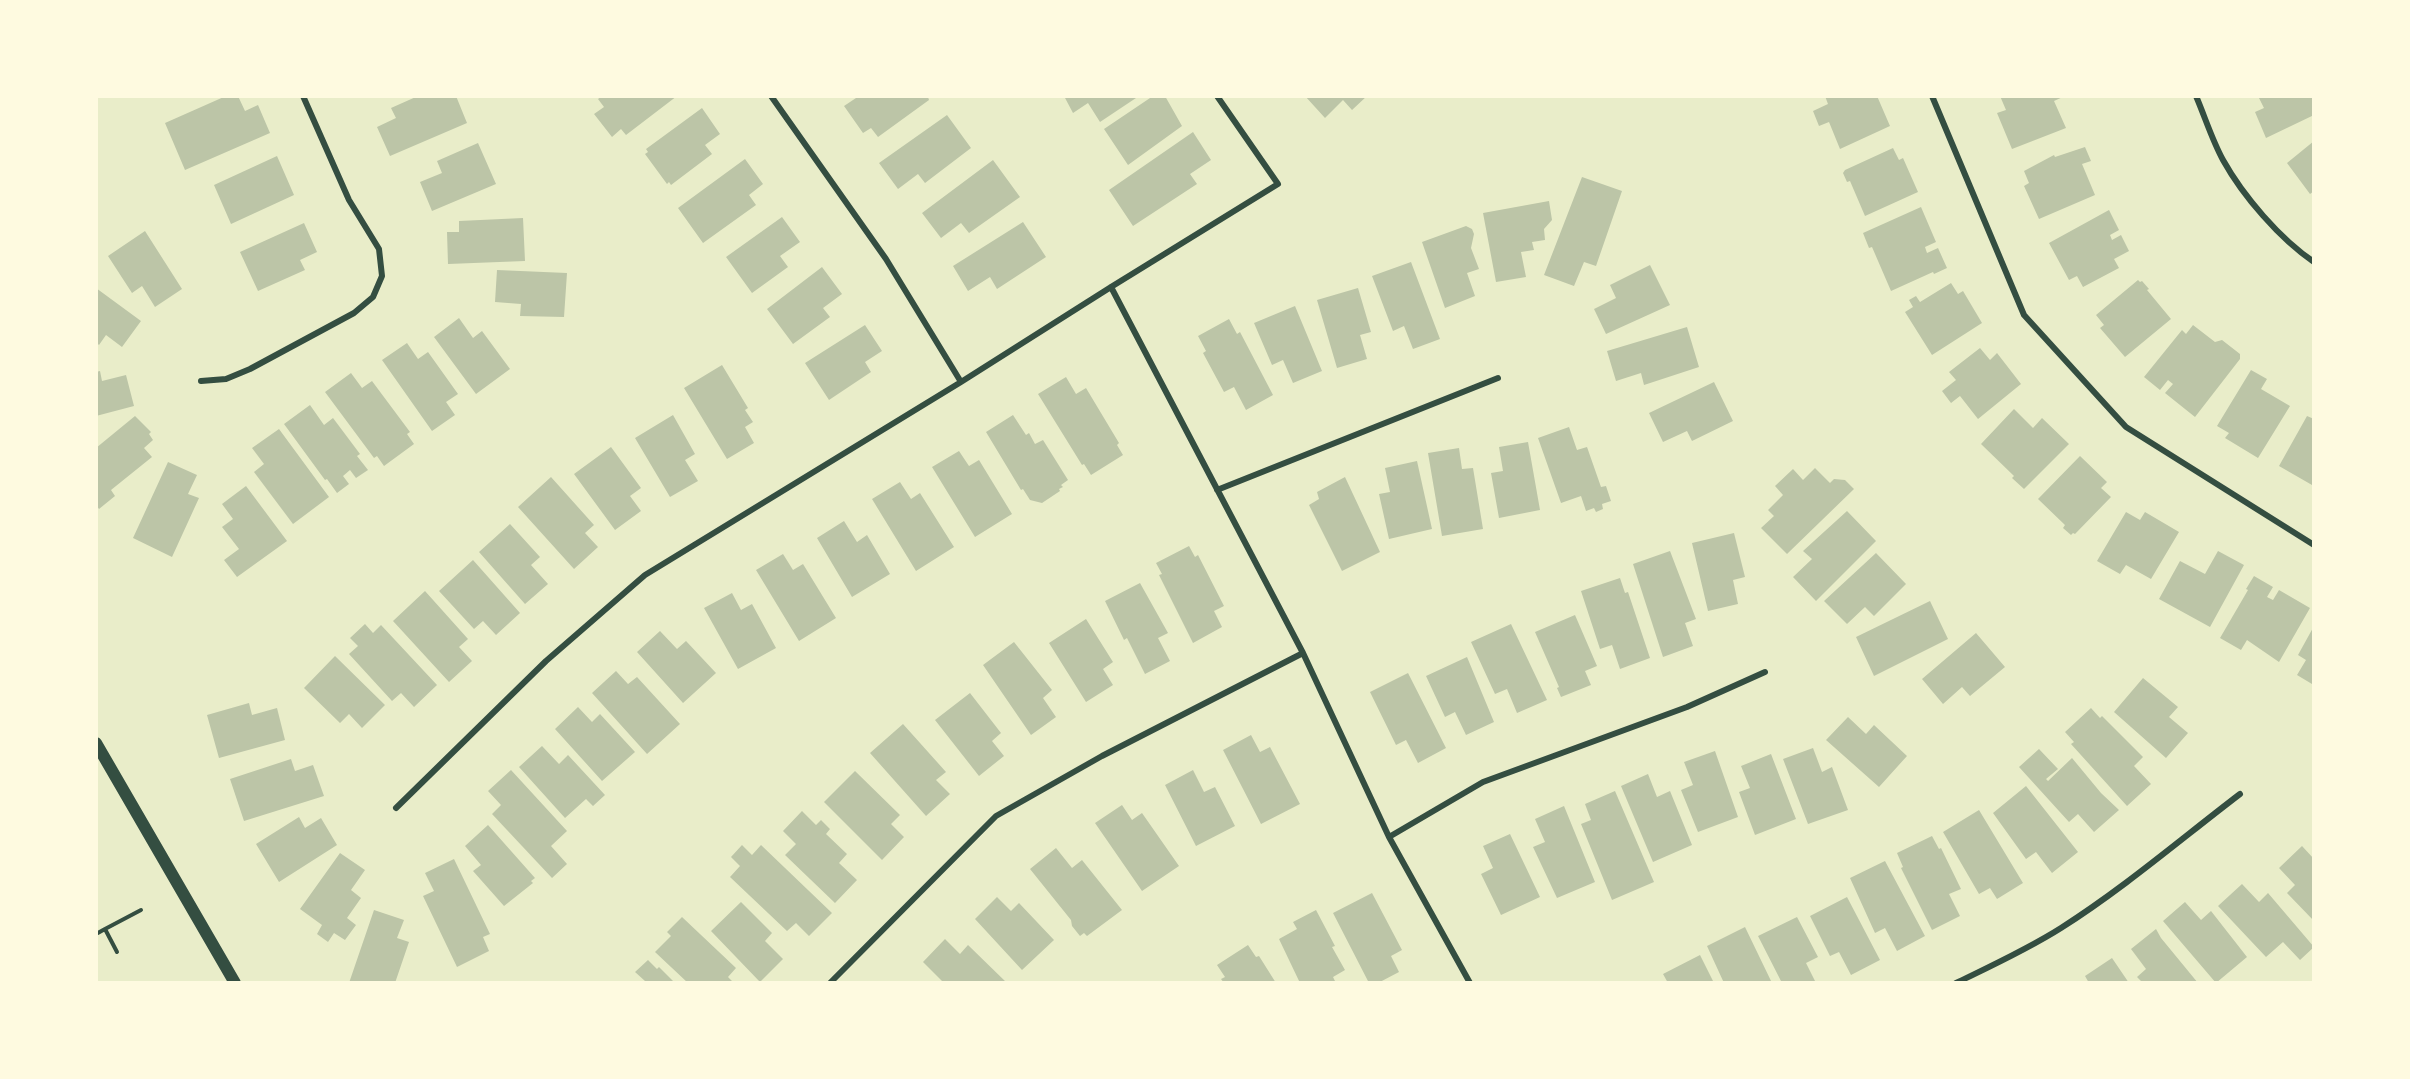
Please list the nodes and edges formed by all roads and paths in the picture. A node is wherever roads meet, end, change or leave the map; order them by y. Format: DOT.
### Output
graph roads {
  1 [pos="303,96"];
  2 [pos="771,96"];
  3 [pos="1217,96"];
  4 [pos="1932,96"];
  5 [pos="2196,96"];
  6 [pos="2314,262"];
  7 [pos="1111,287"];
  8 [pos="1498,378"];
  9 [pos="201,381"];
  10 [pos="961,382"];
  11 [pos="1217,490"];
  12 [pos="2314,544"];
  13 [pos="1303,653"];
  14 [pos="1765,672"];
  15 [pos="96,743"];
  16 [pos="2240,794"];
  17 [pos="396,808"];
  18 [pos="1389,837"];
  19 [pos="141,910"];
  20 [pos="105,929"];
  21 [pos="96,934"];
  22 [pos="117,952"];
  23 [pos="235,983"];
  24 [pos="830,983"];
  25 [pos="1470,983"];
  26 [pos="1956,983"];
  1 -- 9 [label="street"];
  2 -- 10 [label="street"];
  3 -- 7 [label="street"];
  4 -- 12 [label="street"];
  5 -- 6 [label="street"];
  7 -- 10 [label="street"];
  7 -- 11 [label="street"];
  8 -- 11 [label="street"];
  10 -- 17 [label="street"];
  11 -- 13 [label="street"];
  13 -- 18 [label="street"];
  13 -- 24 [label="street"];
  14 -- 18 [label="street"];
  15 -- 23 [label="main road"];
  16 -- 26 [label="street"];
  18 -- 25 [label="street"];
  19 -- 20 [label="path"];
  20 -- 21 [label="path"];
  20 -- 22 [label="path"];
}
